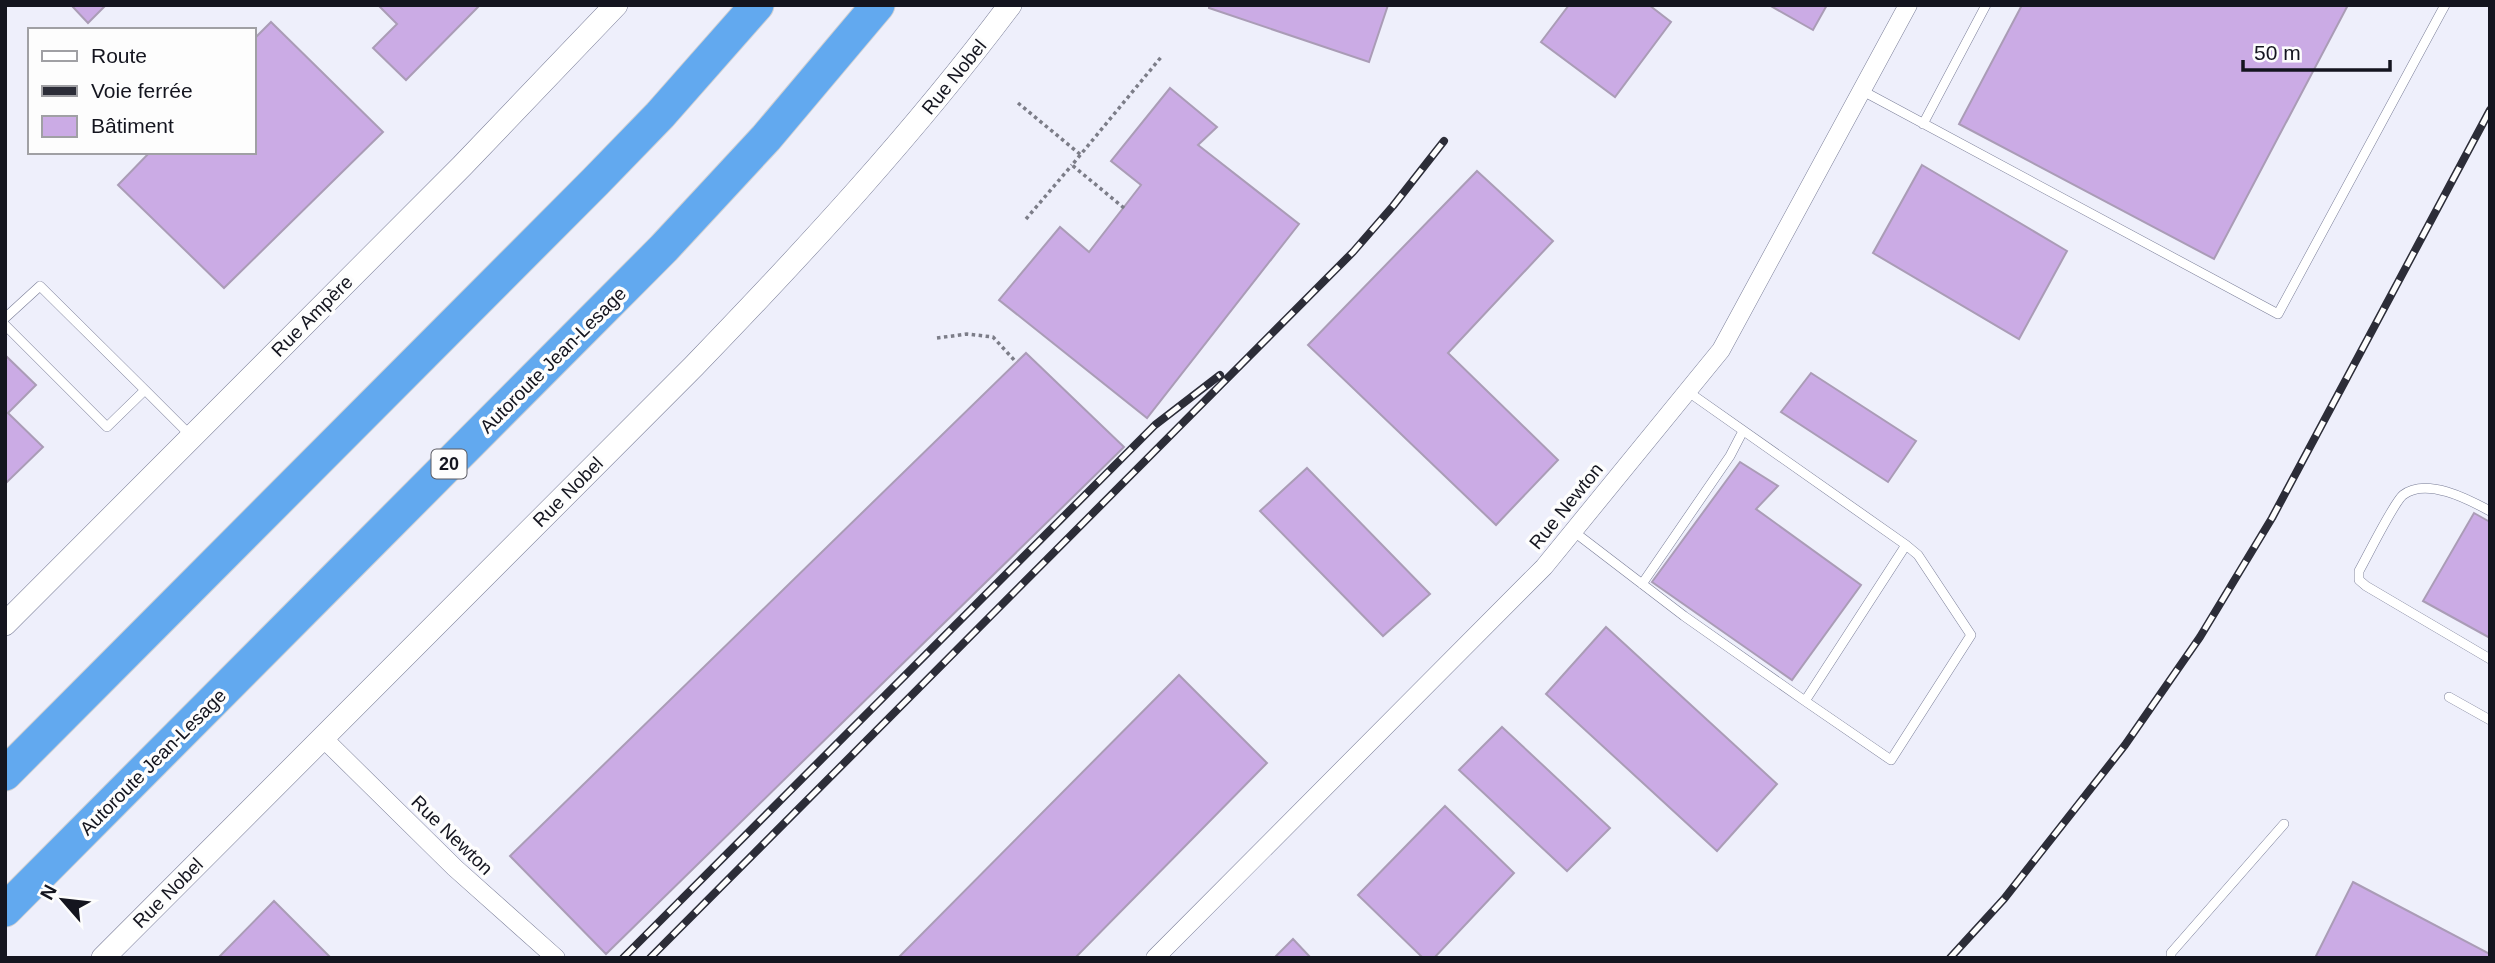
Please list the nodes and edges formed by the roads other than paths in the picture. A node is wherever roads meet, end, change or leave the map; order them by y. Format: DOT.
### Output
graph roads {
  1 [pos="616,5"];
  2 [pos="757,5"];
  3 [pos="878,5"];
  4 [pos="1010,5"];
  5 [pos="1908,5"];
  6 [pos="1986,5"];
  7 [pos="2445,5"];
  8 [pos="1861,90"];
  9 [pos="1923,124"];
  10 [pos="5,318"];
  11 [pos="5,325"];
  12 [pos="145,390"];
  13 [pos="1687,391"];
  14 [pos="1743,431"];
  15 [pos="192,437"];
  16 [pos="2490,511"];
  17 [pos="1573,531"];
  18 [pos="1906,545"];
  19 [pos="1642,584"];
  20 [pos="5,624"];
  21 [pos="2490,659"];
  22 [pos="2449,697"];
  23 [pos="1805,701"];
  24 [pos="2490,720"];
  25 [pos="323,738"];
  26 [pos="5,775"];
  27 [pos="2284,824"];
  28 [pos="5,909"];
  29 [pos="103,958"];
  30 [pos="555,958"];
  31 [pos="1155,958"];
  32 [pos="2171,958"];
  1 -- 15 [label="street, Rue Ampère"];
  2 -- 26 [label="highway"];
  3 -- 28 [label="highway, Autoroute Jean-Lesage / 20"];
  4 -- 25 [label="street, Rue Nobel"];
  5 -- 8 [label="street, Rue Newton"];
  6 -- 9 [label="lane"];
  7 -- 9 [label="lane"];
  8 -- 9 [label="lane"];
  8 -- 13 [label="street, Rue Newton"];
  10 -- 12 [label="lane"];
  11 -- 12 [label="lane"];
  12 -- 15 [label="lane"];
  13 -- 14 [label="lane"];
  13 -- 17 [label="street, Rue Newton"];
  14 -- 18 [label="lane"];
  14 -- 19 [label="lane"];
  15 -- 20 [label="street, Rue Ampère"];
  16 -- 21 [label="lane"];
  17 -- 19 [label="lane"];
  17 -- 31 [label="street, Rue Newton"];
  18 -- 23 [label="lane"];
  18 -- 23 [label="lane"];
  19 -- 23 [label="lane"];
  22 -- 24 [label="lane"];
  25 -- 29 [label="street, Rue Nobel"];
  25 -- 30 [label="street, Rue Newton"];
  27 -- 32 [label="lane"];
}
